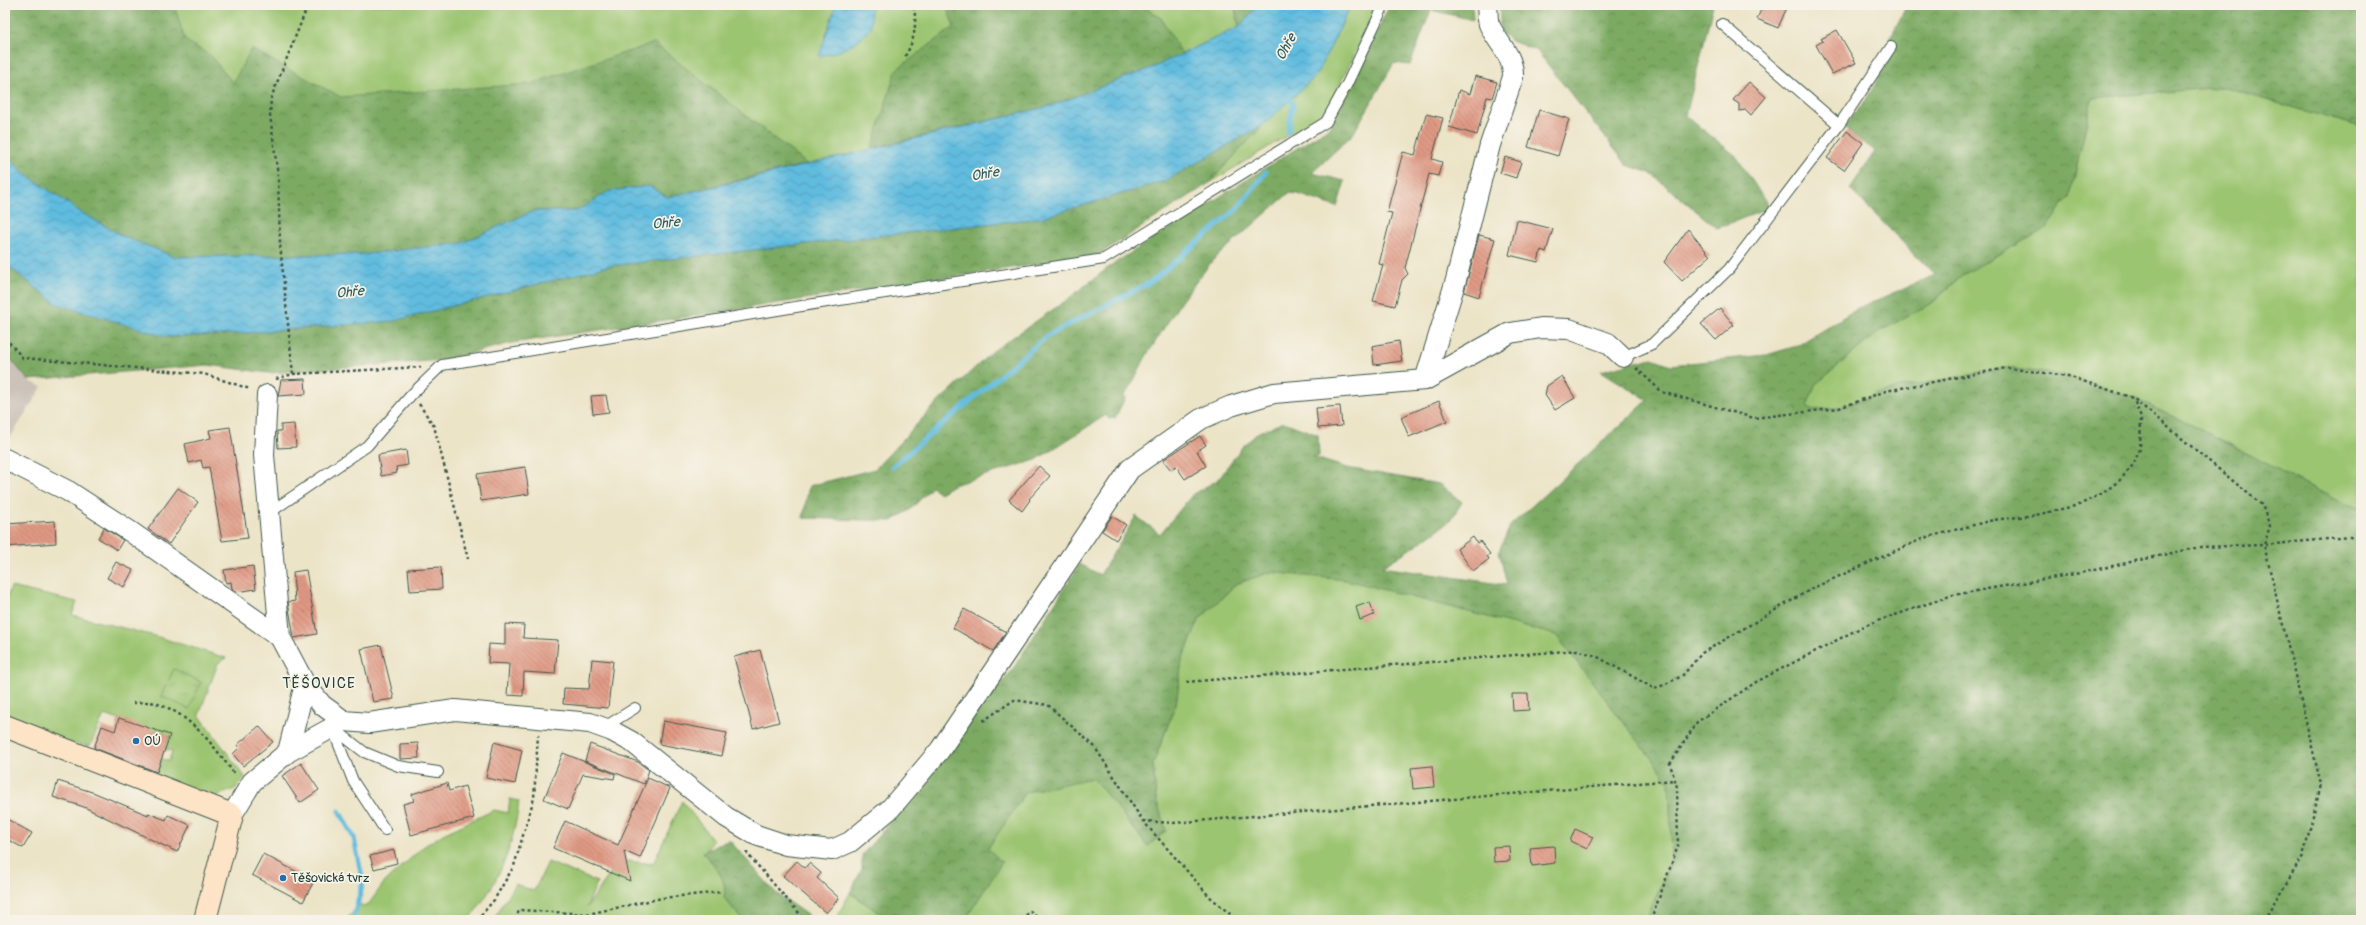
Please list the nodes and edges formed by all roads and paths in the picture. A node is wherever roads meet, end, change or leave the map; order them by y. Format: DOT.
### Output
graph roads {
  1 [pos="308,5"];
  2 [pos="913,5"];
  3 [pos="1384,5"];
  4 [pos="1487,5"];
  5 [pos="1722,24"];
  6 [pos="1891,47"];
  7 [pos="905,56"];
  8 [pos="1839,125"];
  9 [pos="5,338"];
  10 [pos="1623,357"];
  11 [pos="442,366"];
  12 [pos="293,374"];
  13 [pos="1425,380"];
  14 [pos="412,394"];
  15 [pos="267,395"];
  16 [pos="2133,398"];
  17 [pos="5,458"];
  18 [pos="270,513"];
  19 [pos="2361,540"];
  20 [pos="2264,545"];
  21 [pos="468,560"];
  22 [pos="280,637"];
  23 [pos="1186,682"];
  24 [pos="305,684"];
  25 [pos="133,703"];
  26 [pos="635,708"];
  27 [pos="539,719"];
  28 [pos="338,724"];
  29 [pos="977,725"];
  30 [pos="5,726"];
  31 [pos="603,728"];
  32 [pos="288,752"];
  33 [pos="438,772"];
  34 [pos="1674,780"];
  35 [pos="246,789"];
  36 [pos="232,815"];
  37 [pos="1143,821"];
  38 [pos="385,830"];
  39 [pos="741,846"];
  40 [pos="721,892"];
  41 [pos="204,920"];
  42 [pos="477,920"];
  43 [pos="516,920"];
  44 [pos="805,920"];
  45 [pos="1022,920"];
  46 [pos="1040,920"];
  47 [pos="1237,920"];
  48 [pos="1651,920"];
  49 [pos="2264,920"];
  1 -- 12 [label="path"];
  2 -- 7 [label="path"];
  3 -- 11 [label="lane"];
  4 -- 13 [label="street"];
  5 -- 8 [label="lane"];
  6 -- 8 [label="lane"];
  8 -- 10 [label="lane"];
  9 -- 15 [label="path"];
  10 -- 13 [label="street"];
  10 -- 16 [label="path"];
  11 -- 12 [label="path"];
  11 -- 14 [label="lane"];
  12 -- 15 [label="path"];
  13 -- 31 [label="street"];
  14 -- 18 [label="lane"];
  14 -- 21 [label="path"];
  15 -- 18 [label="street"];
  16 -- 20 [label="path"];
  16 -- 23 [label="path"];
  17 -- 22 [label="street"];
  18 -- 22 [label="street"];
  19 -- 20 [label="path"];
  20 -- 34 [label="path"];
  20 -- 49 [label="path"];
  22 -- 24 [label="street"];
  24 -- 28 [label="street"];
  24 -- 32 [label="street"];
  25 -- 35 [label="path"];
  26 -- 31 [label="lane"];
  27 -- 28 [label="street"];
  27 -- 31 [label="street"];
  27 -- 42 [label="path"];
  28 -- 32 [label="street"];
  28 -- 33 [label="lane"];
  28 -- 38 [label="lane"];
  29 -- 37 [label="path"];
  30 -- 36 [label="street"];
  32 -- 35 [label="street"];
  34 -- 37 [label="path"];
  34 -- 48 [label="path"];
  35 -- 36 [label="street"];
  36 -- 41 [label="street"];
  37 -- 47 [label="path"];
  39 -- 44 [label="path"];
  40 -- 43 [label="path"];
  45 -- 46 [label="path"];
}
